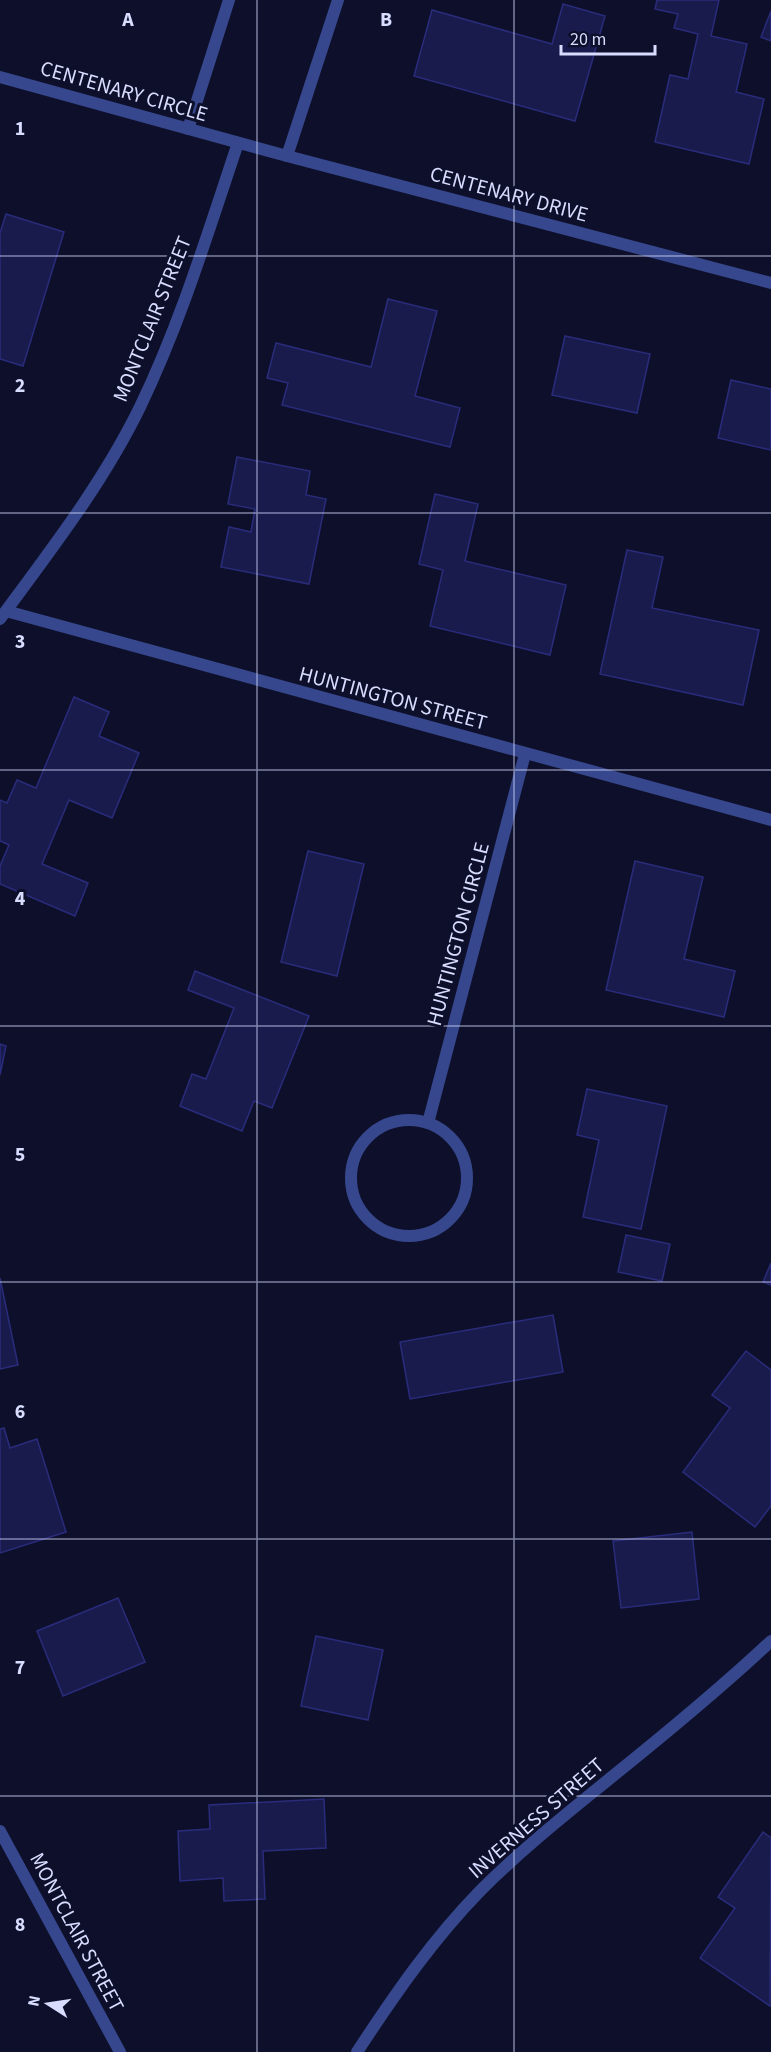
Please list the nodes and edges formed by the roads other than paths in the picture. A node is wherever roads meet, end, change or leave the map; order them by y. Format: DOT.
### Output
graph roads {
  1 [pos="229,0"];
  2 [pos="338,0"];
  3 [pos="0,77"];
  4 [pos="188,129"];
  5 [pos="238,143"];
  6 [pos="286,156"];
  7 [pos="771,283"];
  8 [pos="3,615"];
  9 [pos="525,754"];
  10 [pos="771,820"];
  11 [pos="428,1123"];
  12 [pos="771,1641"];
  13 [pos="0,1831"];
  14 [pos="120,2052"];
  15 [pos="357,2052"];
  1 -- 4 [label="street"];
  2 -- 6 [label="street"];
  3 -- 4 [label="street, CENTENARY CIRCLE"];
  4 -- 5 [label="street, CENTENARY CIRCLE"];
  5 -- 6 [label="street, CENTENARY DRIVE"];
  5 -- 8 [label="street, MONTCLAIR STREET"];
  6 -- 7 [label="street, CENTENARY DRIVE"];
  8 -- 9 [label="street, HUNTINGTON STREET"];
  9 -- 10 [label="street, HUNTINGTON STREET"];
  9 -- 11 [label="street, HUNTINGTON CIRCLE"];
  11 -- 11 [label="street"];
  12 -- 15 [label="street, INVERNESS STREET"];
  13 -- 14 [label="street, MONTCLAIR STREET"];
}
